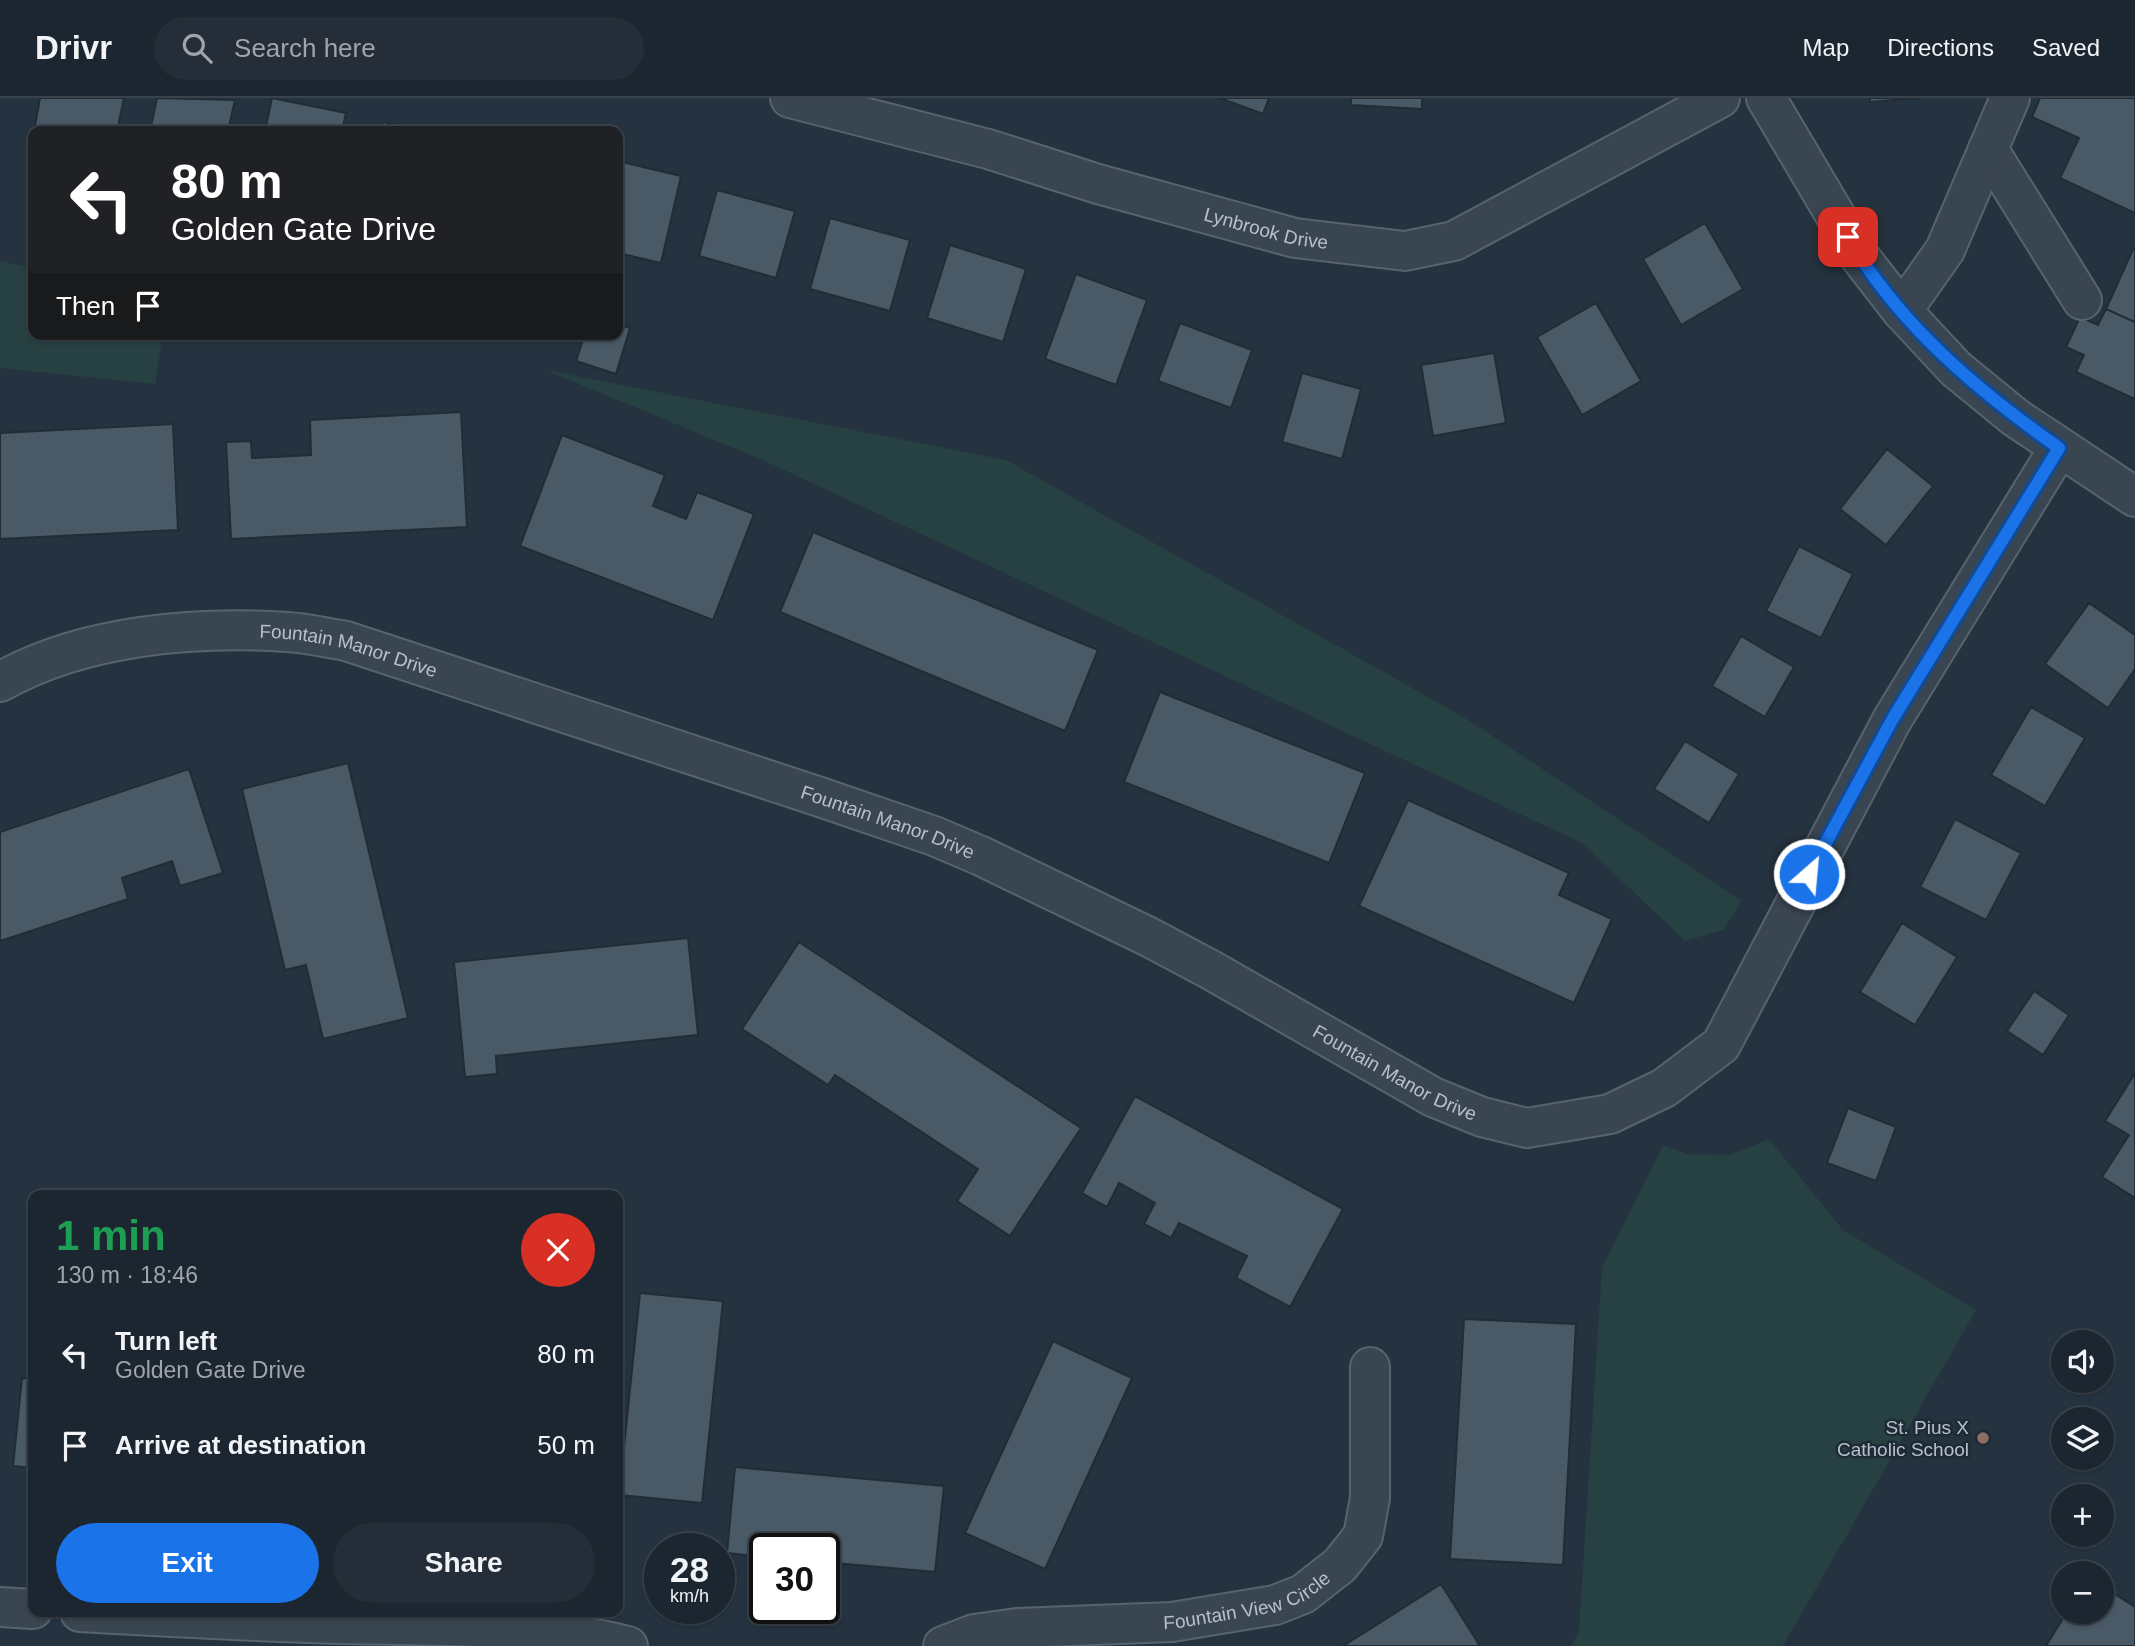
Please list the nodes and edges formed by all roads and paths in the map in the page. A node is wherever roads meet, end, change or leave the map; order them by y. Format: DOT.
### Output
graph roads {
  1 [pos="790,98"];
  2 [pos="1720,98"];
  3 [pos="1766,98"];
  4 [pos="2010,98"];
  5 [pos="1988,149"];
  6 [pos="2082,300"];
  7 [pos="1902,311"];
  8 [pos="2059,448"];
  9 [pos="2135,498"];
  10 [pos="0,682"];
  11 [pos="1370,1367"];
  12 [pos="0,1607"];
  13 [pos="28,1609"];
  14 [pos="162,1617"];
  15 [pos="628,1646"];
  16 [pos="943,1646"];
  1 -- 2 [label="street, Lynbrook Drive"];
  3 -- 7 [label="street"];
  4 -- 5 [label="street"];
  5 -- 6 [label="street"];
  5 -- 7 [label="street"];
  7 -- 8 [label="street"];
  8 -- 9 [label="street"];
  8 -- 10 [label="street, Fountain Manor Drive"];
  11 -- 16 [label="street, Fountain View Circle"];
  12 -- 13 [label="street"];
  14 -- 15 [label="street"];
}
